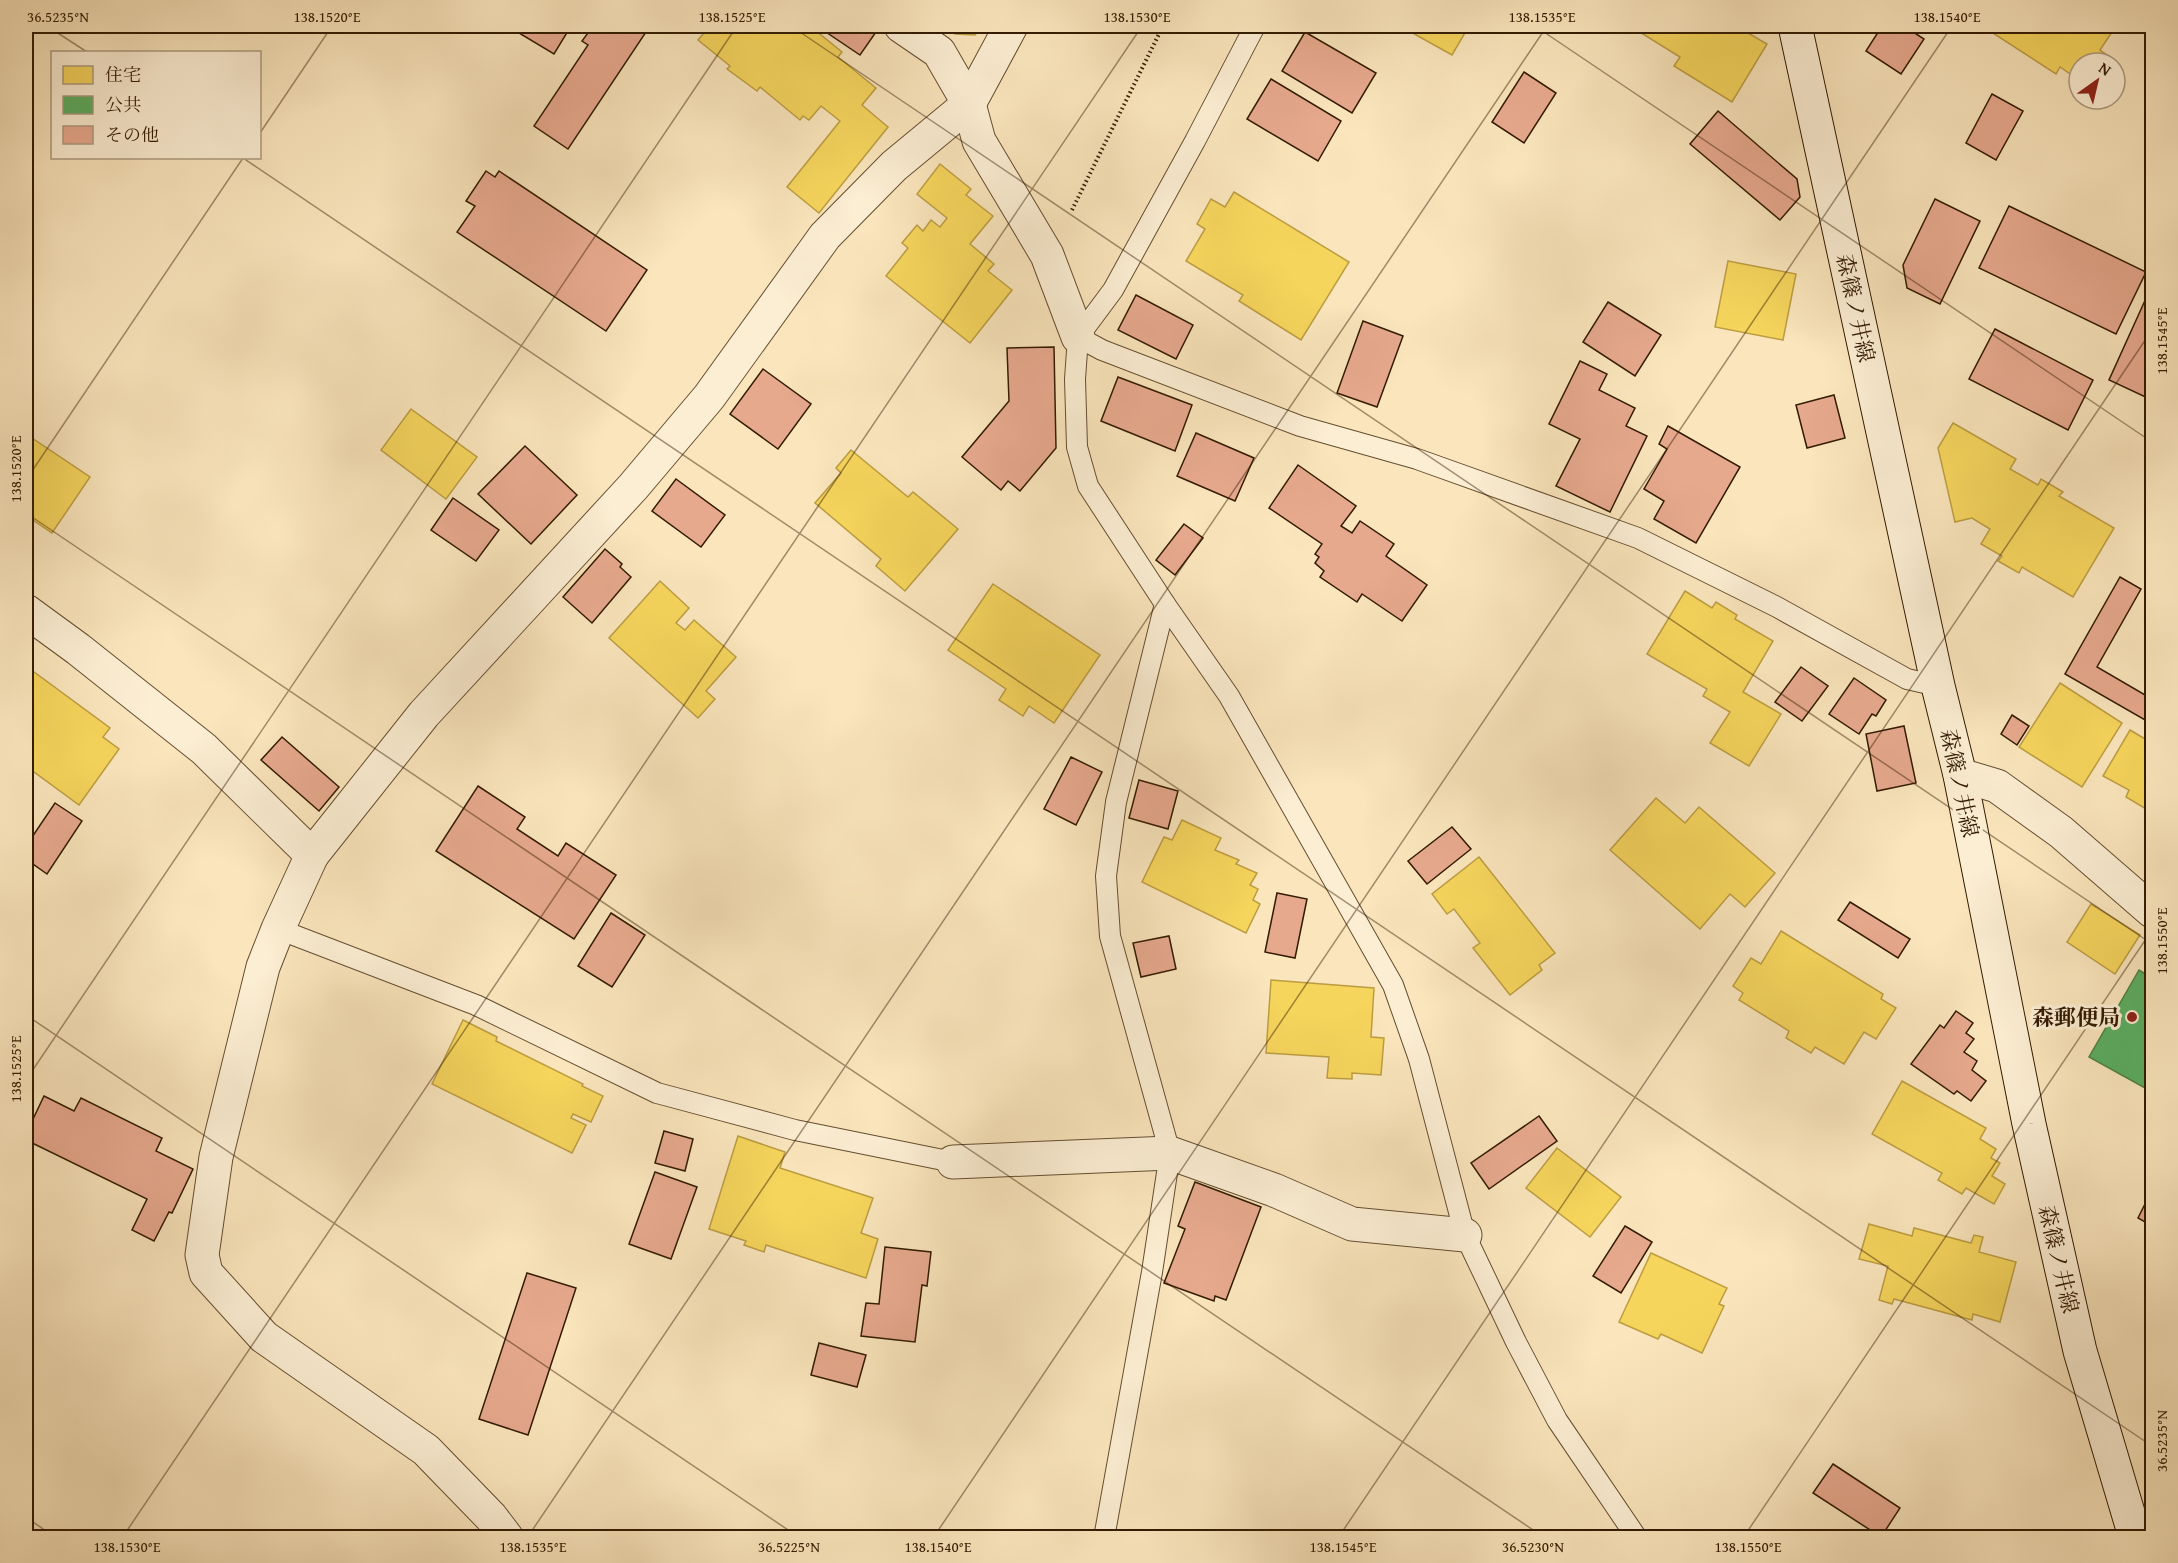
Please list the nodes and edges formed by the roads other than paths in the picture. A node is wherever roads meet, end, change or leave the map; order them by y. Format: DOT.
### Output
graph roads {
  1 [pos="901,26"];
  2 [pos="1011,26"];
  3 [pos="1255,26"];
  4 [pos="1795,26"];
  5 [pos="969,104"];
  6 [pos="1078,337"];
  7 [pos="1165,604"];
  8 [pos="26,611"];
  9 [pos="1938,686"];
  10 [pos="1960,775"];
  11 [pos="312,855"];
  12 [pos="2152,911"];
  13 [pos="278,929"];
  14 [pos="1170,1153"];
  15 [pos="953,1161"];
  16 [pos="1466,1235"];
  17 [pos="2130,1534"];
  18 [pos="507,1538"];
  19 [pos="1104,1538"];
  20 [pos="1637,1538"];
  1 -- 5 [label="street"];
  2 -- 5 [label="street"];
  3 -- 6 [label="lane"];
  4 -- 9 [label="street, 森篠ノ井線"];
  5 -- 6 [label="street"];
  5 -- 11 [label="street"];
  6 -- 7 [label="lane"];
  6 -- 9 [label="lane"];
  7 -- 14 [label="lane"];
  7 -- 16 [label="lane"];
  8 -- 11 [label="street"];
  9 -- 10 [label="street, 森篠ノ井線"];
  10 -- 12 [label="street"];
  10 -- 17 [label="street, 森篠ノ井線"];
  11 -- 13 [label="street"];
  13 -- 15 [label="lane"];
  13 -- 18 [label="street"];
  14 -- 15 [label="street"];
  14 -- 16 [label="street"];
  14 -- 19 [label="lane"];
  16 -- 20 [label="lane"];
}
